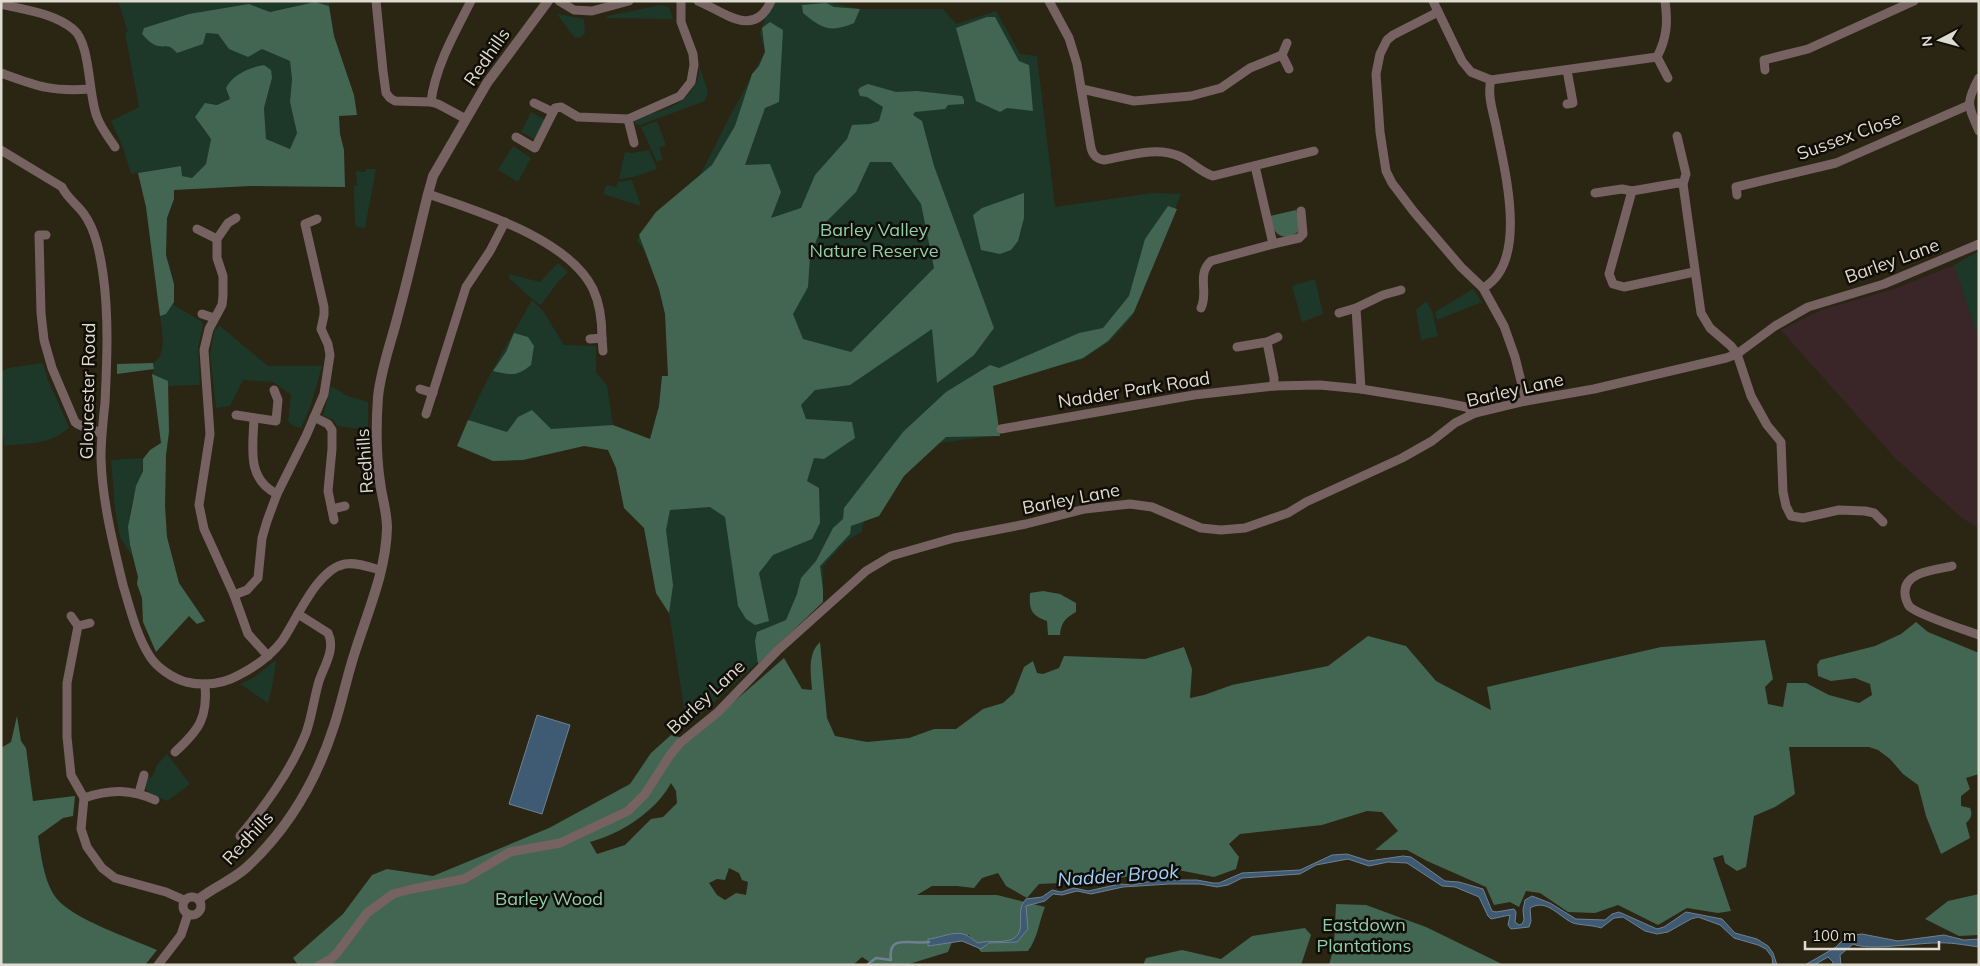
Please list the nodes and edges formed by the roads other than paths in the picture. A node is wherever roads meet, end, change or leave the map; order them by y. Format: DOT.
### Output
graph roads {
  1 [pos="376,1"];
  2 [pos="471,1"];
  3 [pos="548,1"];
  4 [pos="559,1"];
  5 [pos="629,1"];
  6 [pos="681,1"];
  7 [pos="698,1"];
  8 [pos="771,1"];
  9 [pos="1049,1"];
  10 [pos="1433,1"];
  11 [pos="1665,1"];
  12 [pos="1914,1"];
  13 [pos="1,4"];
  14 [pos="26,6"];
  15 [pos="1438,12"];
  16 [pos="1287,43"];
  17 [pos="1282,55"];
  18 [pos="1657,57"];
  19 [pos="1289,69"];
  20 [pos="1567,70"];
  21 [pos="1765,70"];
  22 [pos="1,73"];
  23 [pos="1668,78"];
  24 [pos="1979,78"];
  25 [pos="1491,80"];
  26 [pos="90,88"];
  27 [pos="1082,89"];
  28 [pos="431,102"];
  29 [pos="534,103"];
  30 [pos="1573,103"];
  31 [pos="1969,105"];
  32 [pos="553,112"];
  33 [pos="466,118"];
  34 [pos="628,119"];
  35 [pos="1979,131"];
  36 [pos="1677,136"];
  37 [pos="516,137"];
  38 [pos="634,143"];
  39 [pos="115,147"];
  40 [pos="1,150"];
  41 [pos="1314,151"];
  42 [pos="1255,166"];
  43 [pos="1683,184"];
  44 [pos="1736,186"];
  45 [pos="1632,191"];
  46 [pos="1595,193"];
  47 [pos="428,194"];
  48 [pos="1301,211"];
  49 [pos="236,218"];
  50 [pos="317,219"];
  51 [pos="505,222"];
  52 [pos="196,229"];
  53 [pos="39,234"];
  54 [pos="217,239"];
  55 [pos="1273,244"];
  56 [pos="1979,244"];
  57 [pos="217,258"];
  58 [pos="206,259"];
  59 [pos="1694,272"];
  60 [pos="1483,288"];
  61 [pos="1401,290"];
  62 [pos="1206,304"];
  63 [pos="1356,308"];
  64 [pos="1339,313"];
  65 [pos="202,314"];
  66 [pos="214,318"];
  67 [pos="321,329"];
  68 [pos="310,331"];
  69 [pos="1278,337"];
  70 [pos="602,338"];
  71 [pos="590,339"];
  72 [pos="1267,342"];
  73 [pos="1237,347"];
  74 [pos="603,351"];
  75 [pos="1736,354"];
  76 [pos="1274,386"];
  77 [pos="420,389"];
  78 [pos="1361,389"];
  79 [pos="274,390"];
  80 [pos="432,393"];
  81 [pos="1526,401"];
  82 [pos="1475,413"];
  83 [pos="426,414"];
  84 [pos="236,415"];
  85 [pos="314,416"];
  86 [pos="254,418"];
  87 [pos="1001,429"];
  88 [pos="101,434"];
  89 [pos="277,494"];
  90 [pos="345,506"];
  91 [pos="332,509"];
  92 [pos="334,520"];
  93 [pos="1884,522"];
  94 [pos="1952,566"];
  95 [pos="380,570"];
  96 [pos="234,595"];
  97 [pos="298,614"];
  98 [pos="71,616"];
  99 [pos="90,623"];
  100 [pos="78,626"];
  101 [pos="1979,635"];
  102 [pos="268,656"];
  103 [pos="205,684"];
  104 [pos="175,752"];
  105 [pos="144,775"];
  106 [pos="139,793"];
  107 [pos="84,798"];
  108 [pos="155,800"];
  109 [pos="252,822"];
  110 [pos="261,830"];
  111 [pos="240,836"];
  112 [pos="199,899"];
  113 [pos="184,900"];
  114 [pos="188,914"];
  115 [pos="158,965"];
  116 [pos="320,965"];
  1 -- 28 [label="street"];
  2 -- 28 [label="street"];
  3 -- 33 [label="street, Redhills"];
  4 -- 5 [label="street"];
  6 -- 34 [label="street"];
  7 -- 8 [label="street"];
  9 -- 27 [label="street"];
  10 -- 15 [label="street"];
  11 -- 18 [label="street"];
  12 -- 21 [label="street"];
  13 -- 14 [label="street"];
  14 -- 26 [label="street"];
  15 -- 25 [label="street"];
  15 -- 60 [label="street"];
  16 -- 17 [label="street"];
  17 -- 19 [label="street"];
  17 -- 27 [label="street"];
  18 -- 20 [label="street"];
  18 -- 23 [label="street"];
  20 -- 25 [label="street"];
  20 -- 30 [label="street"];
  22 -- 26 [label="street"];
  24 -- 31 [label="street"];
  25 -- 60 [label="street"];
  26 -- 39 [label="street"];
  27 -- 42 [label="street"];
  28 -- 33 [label="street"];
  29 -- 32 [label="street"];
  31 -- 35 [label="street"];
  31 -- 44 [label="street, Sussex Close"];
  32 -- 34 [label="street"];
  32 -- 37 [label="street"];
  33 -- 47 [label="street, Redhills"];
  34 -- 38 [label="street"];
  36 -- 43 [label="street"];
  40 -- 88 [label="street, Gloucester Road"];
  41 -- 42 [label="street"];
  42 -- 55 [label="street"];
  43 -- 45 [label="street"];
  43 -- 59 [label="street"];
  45 -- 46 [label="street"];
  45 -- 59 [label="street"];
  47 -- 51 [label="street"];
  47 -- 95 [label="street, Redhills"];
  48 -- 55 [label="street"];
  49 -- 54 [label="street"];
  50 -- 67 [label="street"];
  51 -- 70 [label="street"];
  51 -- 80 [label="street"];
  52 -- 54 [label="street"];
  53 -- 88 [label="street"];
  54 -- 57 [label="street"];
  55 -- 62 [label="street"];
  56 -- 75 [label="street, Barley Lane"];
  57 -- 58 [label="street"];
  57 -- 66 [label="street"];
  59 -- 75 [label="street"];
  60 -- 81 [label="street"];
  61 -- 63 [label="street"];
  63 -- 64 [label="street"];
  63 -- 78 [label="street"];
  65 -- 66 [label="street"];
  66 -- 96 [label="street"];
  67 -- 68 [label="street"];
  67 -- 85 [label="street"];
  69 -- 72 [label="street"];
  70 -- 71 [label="street"];
  70 -- 74 [label="street"];
  72 -- 73 [label="street"];
  72 -- 76 [label="street"];
  75 -- 81 [label="street, Barley Lane"];
  75 -- 93 [label="street"];
  76 -- 78 [label="street, Nadder Park Road"];
  76 -- 87 [label="street, Nadder Park Road"];
  77 -- 80 [label="street"];
  78 -- 82 [label="street, Nadder Park Road"];
  79 -- 86 [label="street"];
  80 -- 83 [label="street"];
  81 -- 82 [label="street, Barley Lane"];
  82 -- 116 [label="street, Barley Lane"];
  84 -- 86 [label="street"];
  85 -- 89 [label="street"];
  85 -- 91 [label="street"];
  86 -- 89 [label="street"];
  88 -- 103 [label="street, Gloucester Road"];
  89 -- 96 [label="street"];
  90 -- 91 [label="street"];
  91 -- 92 [label="street"];
  94 -- 101 [label="street"];
  95 -- 97 [label="street"];
  95 -- 112 [label="street, Redhills"];
  96 -- 102 [label="street"];
  97 -- 102 [label="street"];
  97 -- 109 [label="street"];
  98 -- 100 [label="street"];
  99 -- 100 [label="street"];
  100 -- 107 [label="street"];
  102 -- 103 [label="street"];
  103 -- 104 [label="street"];
  105 -- 106 [label="street"];
  106 -- 107 [label="street"];
  106 -- 108 [label="street"];
  107 -- 113 [label="street"];
  109 -- 110 [label="street"];
  109 -- 111 [label="street"];
  112 -- 113 [label="street, Redhills"];
  112 -- 114 [label="street, Redhills"];
  113 -- 114 [label="street"];
  114 -- 115 [label="street, Redhills"];
}
